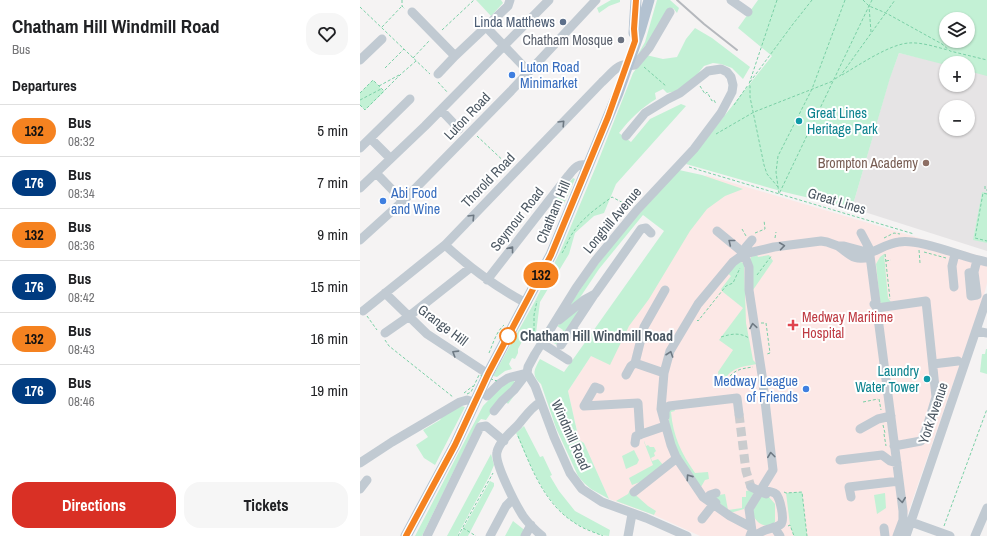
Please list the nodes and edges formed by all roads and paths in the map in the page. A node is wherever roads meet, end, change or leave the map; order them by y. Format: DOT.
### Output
graph roads {
  1 [pos="402,0"];
  2 [pos="474,0"];
  3 [pos="510,0"];
  4 [pos="549,0"];
  5 [pos="602,0"];
  6 [pos="636,0"];
  7 [pos="649,0"];
  8 [pos="732,0"];
  9 [pos="777,0"];
  10 [pos="812,0"];
  11 [pos="845,0"];
  12 [pos="863,0"];
  13 [pos="872,0"];
  14 [pos="895,0"];
  15 [pos="594,4"];
  16 [pos="402,6"];
  17 [pos="869,6"];
  18 [pos="360,7"];
  19 [pos="745,10"];
  20 [pos="412,12"];
  21 [pos="670,12"];
  22 [pos="886,13"];
  23 [pos="382,27"];
  24 [pos="486,27"];
  25 [pos="871,32"];
  26 [pos="435,36"];
  27 [pos="382,39"];
  28 [pos="635,41"];
  29 [pos="504,46"];
  30 [pos="404,49"];
  31 [pos="950,51"];
  32 [pos="455,56"];
  33 [pos="413,58"];
  34 [pos="360,60"];
  35 [pos="987,60"];
  36 [pos="417,61"];
  37 [pos="630,65"];
  38 [pos="384,68"];
  39 [pos="529,72"];
  40 [pos="401,74"];
  41 [pos="434,75"];
  42 [pos="841,75"];
  43 [pos="696,80"];
  44 [pos="834,80"];
  45 [pos="749,84"];
  46 [pos="378,86"];
  47 [pos="381,89"];
  48 [pos="812,90"];
  49 [pos="384,92"];
  50 [pos="665,92"];
  51 [pos="360,93"];
  52 [pos="452,98"];
  53 [pos="410,99"];
  54 [pos="360,100"];
  55 [pos="360,105"];
  56 [pos="717,105"];
  57 [pos="734,106"];
  58 [pos="441,110"];
  59 [pos="754,112"];
  60 [pos="458,129"];
  61 [pos="476,134"];
  62 [pos="710,135"];
  63 [pos="626,136"];
  64 [pos="371,139"];
  65 [pos="360,147"];
  66 [pos="390,158"];
  67 [pos="681,164"];
  68 [pos="588,166"];
  69 [pos="514,172"];
  70 [pos="378,175"];
  71 [pos="985,186"];
  72 [pos="778,187"];
  73 [pos="360,188"];
  74 [pos="987,190"];
  75 [pos="779,194"];
  76 [pos="987,194"];
  77 [pos="403,201"];
  78 [pos="637,210"];
  79 [pos="742,230"];
  80 [pos="717,231"];
  81 [pos="651,233"];
  82 [pos="861,233"];
  83 [pos="916,235"];
  84 [pos="749,239"];
  85 [pos="360,240"];
  86 [pos="987,241"];
  87 [pos="445,245"];
  88 [pos="919,248"];
  89 [pos="775,252"];
  90 [pos="562,253"];
  91 [pos="882,253"];
  92 [pos="885,253"];
  93 [pos="888,253"];
  94 [pos="744,254"];
  95 [pos="870,255"];
  96 [pos="954,256"];
  97 [pos="891,260"];
  98 [pos="977,260"];
  99 [pos="886,261"];
  100 [pos="987,262"];
  101 [pos="920,263"];
  102 [pos="470,268"];
  103 [pos="740,268"];
  104 [pos="974,272"];
  105 [pos="756,276"];
  106 [pos="487,280"];
  107 [pos="954,288"];
  108 [pos="665,290"];
  109 [pos="385,293"];
  110 [pos="595,294"];
  111 [pos="987,298"];
  112 [pos="532,301"];
  113 [pos="892,301"];
  114 [pos="877,308"];
  115 [pos="361,314"];
  116 [pos="408,318"];
  117 [pos="698,321"];
  118 [pos="506,323"];
  119 [pos="555,323"];
  120 [pos="758,323"];
  121 [pos="572,330"];
  122 [pos="976,330"];
  123 [pos="987,333"];
  124 [pos="534,335"];
  125 [pos="384,336"];
  126 [pos="581,336"];
  127 [pos="721,337"];
  128 [pos="751,342"];
  129 [pos="543,344"];
  130 [pos="561,345"];
  131 [pos="764,354"];
  132 [pos="489,356"];
  133 [pos="568,360"];
  134 [pos="958,361"];
  135 [pos="636,363"];
  136 [pos="933,364"];
  137 [pos="760,366"];
  138 [pos="527,373"];
  139 [pos="664,373"];
  140 [pos="489,375"];
  141 [pos="626,375"];
  142 [pos="477,383"];
  143 [pos="715,383"];
  144 [pos="600,389"];
  145 [pos="467,394"];
  146 [pos="487,396"];
  147 [pos="459,402"];
  148 [pos="474,402"];
  149 [pos="541,402"];
  150 [pos="863,402"];
  151 [pos="987,410"];
  152 [pos="494,411"];
  153 [pos="739,414"];
  154 [pos="886,417"];
  155 [pos="665,425"];
  156 [pos="514,429"];
  157 [pos="860,429"];
  158 [pos="640,435"];
  159 [pos="504,441"];
  160 [pos="635,444"];
  161 [pos="894,446"];
  162 [pos="677,458"];
  163 [pos="840,460"];
  164 [pos="498,463"];
  165 [pos="897,463"];
  166 [pos="361,464"];
  167 [pos="367,480"];
  168 [pos="899,480"];
  169 [pos="751,487"];
  170 [pos="360,489"];
  171 [pos="782,490"];
  172 [pos="761,491"];
  173 [pos="634,492"];
  174 [pos="851,497"];
  175 [pos="513,499"];
  176 [pos="710,502"];
  177 [pos="987,508"];
  178 [pos="750,512"];
  179 [pos="632,514"];
  180 [pos="702,519"];
  181 [pos="911,522"];
  182 [pos="531,525"];
  183 [pos="750,527"];
  184 [pos="463,528"];
  185 [pos="775,531"];
  186 [pos="946,534"];
  187 [pos="406,536"];
  188 [pos="427,536"];
  189 [pos="458,536"];
  190 [pos="476,536"];
  191 [pos="490,536"];
  192 [pos="525,536"];
  193 [pos="542,536"];
  194 [pos="603,536"];
  195 [pos="628,536"];
  196 [pos="687,536"];
  197 [pos="756,536"];
  198 [pos="794,536"];
  199 [pos="807,536"];
  200 [pos="896,536"];
  201 [pos="906,536"];
  202 [pos="975,536"];
  1 -- 16 [label="path"];
  2 -- 26 [label="path"];
  3 -- 24 [label="street"];
  4 -- 29 [label="street"];
  5 -- 15 [label="street, Luton Road"];
  6 -- 28 [label="main road, Chatham Hill"];
  7 -- 28 [label="main road, Chatham Hill"];
  8 -- 19 [label="street"];
  9 -- 45 [label="path"];
  10 -- 45 [label="path"];
  11 -- 48 [label="path"];
  12 -- 17 [label="path"];
  13 -- 17 [label="path"];
  14 -- 22 [label="path"];
  15 -- 39 [label="street, Luton Road"];
  16 -- 20 [label="path"];
  16 -- 23 [label="path"];
  17 -- 22 [label="path"];
  17 -- 25 [label="path"];
  17 -- 44 [label="path"];
  18 -- 23 [label="path"];
  20 -- 26 [label="street"];
  21 -- 37 [label="street"];
  22 -- 25 [label="path"];
  22 -- 31 [label="path"];
  23 -- 30 [label="path"];
  24 -- 29 [label="street"];
  24 -- 32 [label="street"];
  25 -- 42 [label="path"];
  26 -- 32 [label="street"];
  26 -- 33 [label="path"];
  27 -- 34 [label="street"];
  28 -- 37 [label="main road, Chatham Hill"];
  29 -- 39 [label="street"];
  29 -- 52 [label="street"];
  30 -- 33 [label="path"];
  30 -- 38 [label="path"];
  31 -- 35 [label="path"];
  31 -- 42 [label="path"];
  32 -- 41 [label="street"];
  33 -- 36 [label="path"];
  36 -- 40 [label="path"];
  36 -- 41 [label="path"];
  37 -- 50 [label="path"];
  37 -- 68 [label="main road, Chatham Hill"];
  69 -- 37 [label="street, Thorold Road, one-way"];
  39 -- 77 [label="street, Luton Road"];
  40 -- 46 [label="path"];
  40 -- 49 [label="path"];
  41 -- 52 [label="path"];
  42 -- 44 [label="path"];
  43 -- 50 [label="street, Longhill Avenue"];
  43 -- 56 [label="path"];
  43 -- 62 [label="street, Longhill Avenue"];
  44 -- 48 [label="path"];
  44 -- 75 [label="path"];
  45 -- 57 [label="path"];
  45 -- 59 [label="path"];
  46 -- 47 [label="path"];
  46 -- 51 [label="path"];
  47 -- 49 [label="path"];
  47 -- 54 [label="path"];
  48 -- 59 [label="path"];
  48 -- 72 [label="path"];
  49 -- 55 [label="path"];
  50 -- 63 [label="street, Longhill Avenue"];
  52 -- 58 [label="street"];
  53 -- 64 [label="street"];
  58 -- 60 [label="street"];
  58 -- 66 [label="street"];
  59 -- 62 [label="path"];
  59 -- 72 [label="path"];
  61 -- 69 [label="path"];
  62 -- 67 [label="street, Longhill Avenue"];
  64 -- 65 [label="street"];
  64 -- 66 [label="street"];
  66 -- 73 [label="street"];
  67 -- 75 [label="path, Great Lines"];
  67 -- 78 [label="street, Longhill Avenue"];
  106 -- 68 [label="street, Seymour Road, one-way"];
  68 -- 112 [label="main road, Chatham Hill"];
  87 -- 69 [label="street, Thorold Road, one-way"];
  70 -- 77 [label="street"];
  71 -- 74 [label="path"];
  72 -- 75 [label="path"];
  75 -- 83 [label="path, Great Lines"];
  76 -- 86 [label="path"];
  77 -- 85 [label="street, Luton Road"];
  78 -- 90 [label="path"];
  78 -- 119 [label="street, Longhill Avenue"];
  79 -- 84 [label="path"];
  94 -- 80 [label="street, one-way"];
  81 -- 110 [label="street"];
  82 -- 95 [label="street"];
  84 -- 94 [label="street"];
  87 -- 102 [label="street"];
  87 -- 109 [label="street, Thorold Road"];
  88 -- 95 [label="street"];
  88 -- 96 [label="street"];
  88 -- 96 [label="path"];
  88 -- 101 [label="path"];
  89 -- 105 [label="path"];
  91 -- 92 [label="path"];
  92 -- 93 [label="path"];
  92 -- 99 [label="path"];
  94 -- 95 [label="street, one-way"];
  137 -- 94 [label="street, one-way"];
  139 -- 94 [label="street, one-way"];
  95 -- 114 [label="street"];
  96 -- 98 [label="street"];
  96 -- 107 [label="street"];
  97 -- 99 [label="path"];
  98 -- 100 [label="street"];
  98 -- 104 [label="street"];
  99 -- 113 [label="path"];
  102 -- 106 [label="street"];
  102 -- 116 [label="street"];
  103 -- 117 [label="path"];
  106 -- 112 [label="street"];
  108 -- 135 [label="street"];
  109 -- 115 [label="street, Thorold Road"];
  109 -- 116 [label="street, Grange Hill"];
  110 -- 119 [label="street"];
  110 -- 121 [label="street"];
  111 -- 122 [label="street, York Avenue"];
  112 -- 124 [label="path"];
  112 -- 140 [label="main road, Chatham Hill"];
  114 -- 136 [label="street"];
  114 -- 154 [label="street"];
  115 -- 125 [label="path"];
  116 -- 125 [label="street"];
  140 -- 116 [label="street, Grange Hill, one-way"];
  118 -- 132 [label="path"];
  119 -- 129 [label="street, Longhill Avenue"];
  120 -- 131 [label="path"];
  121 -- 126 [label="street"];
  121 -- 130 [label="street"];
  122 -- 123 [label="street"];
  122 -- 181 [label="street, York Avenue"];
  125 -- 147 [label="path"];
  127 -- 128 [label="path"];
  129 -- 133 [label="street"];
  129 -- 138 [label="street, Longhill Avenue"];
  134 -- 136 [label="street"];
  135 -- 139 [label="street"];
  135 -- 141 [label="street"];
  136 -- 161 [label="street"];
  137 -- 143 [label="path"];
  172 -- 137 [label="street, one-way"];
  138 -- 146 [label="street"];
  138 -- 149 [label="street, Windmill Road"];
  138 -- 152 [label="street, Longhill Avenue"];
  139 -- 155 [label="street"];
  140 -- 142 [label="path"];
  140 -- 145 [label="path, bridge"];
  140 -- 148 [label="main road, Chatham Hill"];
  144 -- 158 [label="street"];
  147 -- 148 [label="street"];
  147 -- 166 [label="street"];
  148 -- 187 [label="main road, Chatham Hill"];
  149 -- 156 [label="street"];
  149 -- 179 [label="street, Windmill Road"];
  150 -- 154 [label="path"];
  151 -- 186 [label="path"];
  153 -- 155 [label="street"];
  154 -- 157 [label="street"];
  154 -- 161 [label="street"];
  155 -- 158 [label="street"];
  155 -- 162 [label="street"];
  156 -- 159 [label="street"];
  156 -- 194 [label="path"];
  158 -- 160 [label="street"];
  159 -- 164 [label="street"];
  159 -- 188 [label="street"];
  161 -- 165 [label="street"];
  162 -- 173 [label="street"];
  176 -- 162 [label="street, one-way"];
  163 -- 165 [label="street"];
  164 -- 175 [label="street"];
  164 -- 184 [label="path"];
  165 -- 168 [label="street"];
  167 -- 170 [label="street"];
  168 -- 174 [label="street"];
  168 -- 200 [label="street, one-way"];
  169 -- 172 [label="street"];
  171 -- 199 [label="path"];
  172 -- 178 [label="street"];
  172 -- 185 [label="street"];
  175 -- 182 [label="street"];
  175 -- 191 [label="street"];
  176 -- 178 [label="street"];
  176 -- 180 [label="street"];
  176 -- 183 [label="street"];
  177 -- 202 [label="street"];
  178 -- 183 [label="street"];
  179 -- 195 [label="street"];
  179 -- 196 [label="street, Windmill Road"];
  181 -- 186 [label="street"];
  181 -- 201 [label="street, York Avenue"];
  182 -- 192 [label="street"];
  182 -- 193 [label="street"];
  183 -- 185 [label="street"];
  184 -- 189 [label="path"];
  184 -- 190 [label="path"];
  185 -- 197 [label="street"];
  185 -- 198 [label="path"];
}
